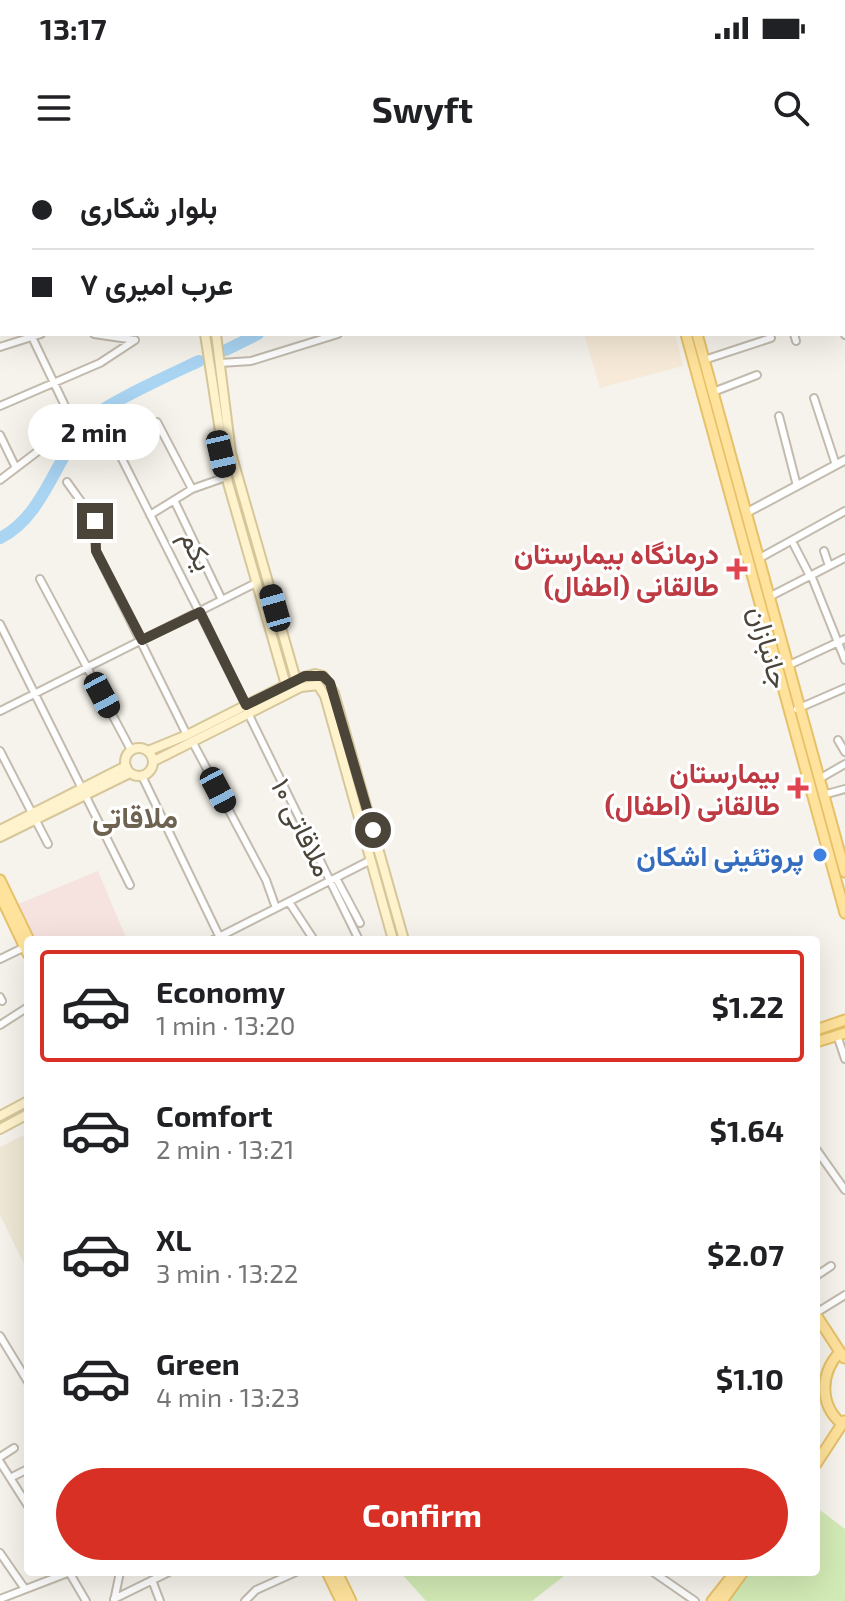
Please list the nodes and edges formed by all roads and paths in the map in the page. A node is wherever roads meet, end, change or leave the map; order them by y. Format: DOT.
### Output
graph roads {
  1 [pos="35,336"];
  2 [pos="108,336"];
  3 [pos="205,336"];
  4 [pos="216,336"];
  5 [pos="332,336"];
  6 [pos="687,336"];
  7 [pos="698,336"];
  8 [pos="32,337"];
  9 [pos="771,338"];
  10 [pos="0,339"];
  11 [pos="2,347"];
  12 [pos="704,360"];
  13 [pos="220,363"];
  14 [pos="757,375"];
  15 [pos="54,383"];
  16 [pos="713,392"];
  17 [pos="814,398"];
  18 [pos="0,406"];
  19 [pos="66,408"];
  20 [pos="779,416"];
  21 [pos="0,435"];
  22 [pos="50,442"];
  23 [pos="727,446"];
  24 [pos="716,450"];
  25 [pos="845,460"];
  26 [pos="836,465"];
  27 [pos="16,468"];
  28 [pos="226,477"];
  29 [pos="0,480"];
  30 [pos="67,482"];
  31 [pos="797,486"];
  32 [pos="192,489"];
  33 [pos="174,500"];
  34 [pos="845,511"];
  35 [pos="746,513"];
  36 [pos="150,515"];
  37 [pos="794,545"];
  38 [pos="824,551"];
  39 [pos="845,558"];
  40 [pos="758,559"];
  41 [pos="829,566"];
  42 [pos="810,576"];
  43 [pos="40,579"];
  44 [pos="256,583"];
  45 [pos="769,597"];
  46 [pos="222,600"];
  47 [pos="200,612"];
  48 [pos="0,624"];
  49 [pos="142,640"];
  50 [pos="842,640"];
  51 [pos="845,660"];
  52 [pos="787,666"];
  53 [pos="88,668"];
  54 [pos="287,669"];
  55 [pos="296,680"];
  56 [pos="290,688"];
  57 [pos="843,689"];
  58 [pos="36,693"];
  59 [pos="845,698"];
  60 [pos="247,709"];
  61 [pos="799,709"];
  62 [pos="0,711"];
  63 [pos="788,712"];
  64 [pos="190,738"];
  65 [pos="838,740"];
  66 [pos="131,750"];
  67 [pos="0,751"];
  68 [pos="148,751"];
  69 [pos="845,752"];
  70 [pos="154,761"];
  71 [pos="845,764"];
  72 [pos="128,769"];
  73 [pos="142,776"];
  74 [pos="819,779"];
  75 [pos="845,789"];
  76 [pos="83,790"];
  77 [pos="823,795"];
  78 [pos="33,816"];
  79 [pos="845,827"];
  80 [pos="0,830"];
  81 [pos="833,831"];
  82 [pos="0,837"];
  83 [pos="48,844"];
  84 [pos="371,860"];
  85 [pos="845,872"];
  86 [pos="334,878"];
  87 [pos="0,880"];
  88 [pos="130,885"];
  89 [pos="841,886"];
  90 [pos="0,895"];
  91 [pos="289,902"];
  92 [pos="276,908"];
  93 [pos="845,913"];
  94 [pos="360,923"];
  95 [pos="217,936"];
  96 [pos="224,936"];
  97 [pos="311,936"];
  98 [pos="358,936"];
  99 [pos="358,936"];
  100 [pos="392,936"];
  101 [pos="403,936"];
  102 [pos="24,940"];
  103 [pos="24,941"];
  104 [pos="24,948"];
  105 [pos="0,959"];
  106 [pos="24,1010"];
  107 [pos="845,1020"];
  108 [pos="0,1025"];
  109 [pos="820,1029"];
  110 [pos="841,1034"];
  111 [pos="820,1041"];
  112 [pos="845,1059"];
  113 [pos="24,1103"];
  114 [pos="0,1116"];
  115 [pos="24,1116"];
  116 [pos="0,1129"];
  117 [pos="820,1155"];
  118 [pos="845,1190"];
  119 [pos="831,1266"];
  120 [pos="820,1273"];
  121 [pos="845,1295"];
  122 [pos="820,1311"];
  123 [pos="820,1320"];
  124 [pos="0,1336"];
  125 [pos="843,1356"];
  126 [pos="24,1375"];
  127 [pos="844,1422"];
  128 [pos="14,1448"];
  129 [pos="820,1458"];
  130 [pos="0,1459"];
  131 [pos="24,1471"];
  132 [pos="10,1478"];
  133 [pos="24,1495"];
  134 [pos="0,1553"];
  135 [pos="59,1576"];
  136 [pos="72,1576"];
  137 [pos="119,1576"];
  138 [pos="160,1576"];
  139 [pos="287,1576"];
  140 [pos="329,1576"];
  141 [pos="339,1576"];
  142 [pos="659,1576"];
  143 [pos="732,1576"];
  144 [pos="740,1576"];
  145 [pos="152,1580"];
  146 [pos="25,1589"];
  147 [pos="0,1599"];
  148 [pos="114,1600"];
  149 [pos="86,1601"];
  150 [pos="160,1601"];
  151 [pos="245,1601"];
  152 [pos="341,1601"];
  153 [pos="351,1601"];
  154 [pos="695,1601"];
  155 [pos="712,1601"];
  156 [pos="722,1601"];
  1 -- 8 [label="street"];
  2 -- 15 [label="street"];
  3 -- 28 [label="main road"];
  4 -- 13 [label="main road"];
  5 -- 13 [label="street"];
  6 -- 24 [label="main road, جانبازان"];
  7 -- 12 [label="main road, جانبازان"];
  8 -- 11 [label="street"];
  8 -- 15 [label="street"];
  9 -- 12 [label="street"];
  10 -- 11 [label="street"];
  12 -- 16 [label="main road, جانبازان"];
  13 -- 54 [label="main road"];
  14 -- 16 [label="street"];
  15 -- 18 [label="street"];
  15 -- 19 [label="street"];
  16 -- 23 [label="main road, جانبازان"];
  17 -- 26 [label="street"];
  20 -- 31 [label="street"];
  21 -- 27 [label="street"];
  22 -- 27 [label="street"];
  23 -- 24 [label="main road"];
  23 -- 35 [label="main road, جانبازان"];
  24 -- 63 [label="main road, جانبازان"];
  25 -- 26 [label="street"];
  26 -- 31 [label="street"];
  27 -- 29 [label="street"];
  28 -- 32 [label="street"];
  28 -- 44 [label="main road"];
  30 -- 49 [label="street"];
  31 -- 35 [label="street"];
  32 -- 33 [label="street"];
  32 -- 36 [label="street, ۱۰ ملاقاتی"];
  33 -- 36 [label="street"];
  33 -- 46 [label="street, یکم"];
  34 -- 40 [label="street"];
  35 -- 40 [label="main road, جانبازان"];
  36 -- 47 [label="street, ۱۰ ملاقاتی"];
  37 -- 42 [label="street"];
  38 -- 41 [label="street"];
  39 -- 41 [label="street"];
  40 -- 45 [label="main road, جانبازان"];
  41 -- 42 [label="street"];
  42 -- 45 [label="street"];
  42 -- 50 [label="street"];
  43 -- 53 [label="street"];
  44 -- 46 [label="street"];
  44 -- 54 [label="main road"];
  45 -- 52 [label="main road, جانبازان"];
  46 -- 47 [label="street"];
  47 -- 49 [label="street"];
  47 -- 60 [label="street, ۱۰ ملاقاتی"];
  48 -- 58 [label="street"];
  49 -- 53 [label="street"];
  49 -- 64 [label="street"];
  50 -- 51 [label="street"];
  50 -- 52 [label="street"];
  52 -- 61 [label="main road, جانبازان"];
  53 -- 58 [label="street"];
  53 -- 66 [label="street"];
  54 -- 55 [label="main road"];
  54 -- 56 [label="main road"];
  55 -- 56 [label="main road"];
  55 -- 101 [label="main road"];
  56 -- 60 [label="main road"];
  56 -- 84 [label="main road"];
  57 -- 59 [label="street"];
  57 -- 61 [label="street"];
  58 -- 62 [label="street"];
  58 -- 76 [label="street"];
  60 -- 64 [label="main road"];
  60 -- 98 [label="street, ۱۰ ملاقاتی"];
  61 -- 63 [label="street"];
  61 -- 74 [label="main road, جانبازان"];
  63 -- 89 [label="main road, جانبازان"];
  64 -- 68 [label="main road"];
  64 -- 70 [label="main road"];
  64 -- 92 [label="street"];
  65 -- 69 [label="street"];
  66 -- 68 [label="main road"];
  66 -- 72 [label="main road"];
  67 -- 78 [label="street"];
  68 -- 70 [label="main road"];
  70 -- 73 [label="main road"];
  71 -- 74 [label="street"];
  72 -- 73 [label="main road"];
  72 -- 76 [label="main road"];
  73 -- 95 [label="street"];
  74 -- 77 [label="main road, جانبازان"];
  75 -- 77 [label="street"];
  76 -- 78 [label="main road"];
  76 -- 88 [label="street"];
  77 -- 81 [label="main road, جانبازان"];
  78 -- 80 [label="main road"];
  78 -- 82 [label="main road"];
  78 -- 83 [label="street"];
  79 -- 81 [label="street"];
  81 -- 85 [label="main road, جانبازان"];
  84 -- 86 [label="street"];
  84 -- 100 [label="main road"];
  86 -- 91 [label="street"];
  86 -- 94 [label="street"];
  86 -- 99 [label="street"];
  87 -- 102 [label="main road"];
  89 -- 93 [label="main road, جانبازان"];
  90 -- 103 [label="main road"];
  91 -- 92 [label="street"];
  91 -- 97 [label="street"];
  92 -- 96 [label="street"];
  104 -- 105 [label="street"];
  106 -- 108 [label="street"];
  107 -- 109 [label="main road"];
  110 -- 111 [label="main road"];
  110 -- 112 [label="street"];
  113 -- 114 [label="main road"];
  115 -- 116 [label="main road"];
  117 -- 118 [label="street"];
  119 -- 120 [label="street"];
  121 -- 122 [label="street"];
  123 -- 125 [label="main road"];
  124 -- 126 [label="street"];
  125 -- 127 [label="main road"];
  127 -- 129 [label="main road"];
  128 -- 130 [label="street"];
  130 -- 132 [label="street"];
  131 -- 132 [label="street"];
  132 -- 133 [label="street"];
  134 -- 146 [label="street"];
  135 -- 146 [label="street"];
  136 -- 149 [label="street"];
  137 -- 148 [label="street"];
  138 -- 145 [label="street"];
  139 -- 151 [label="street"];
  140 -- 152 [label="main road"];
  141 -- 153 [label="main road"];
  142 -- 154 [label="street"];
  143 -- 155 [label="main road"];
  144 -- 156 [label="main road"];
  145 -- 148 [label="street"];
  145 -- 150 [label="street"];
  146 -- 147 [label="street"];
}
